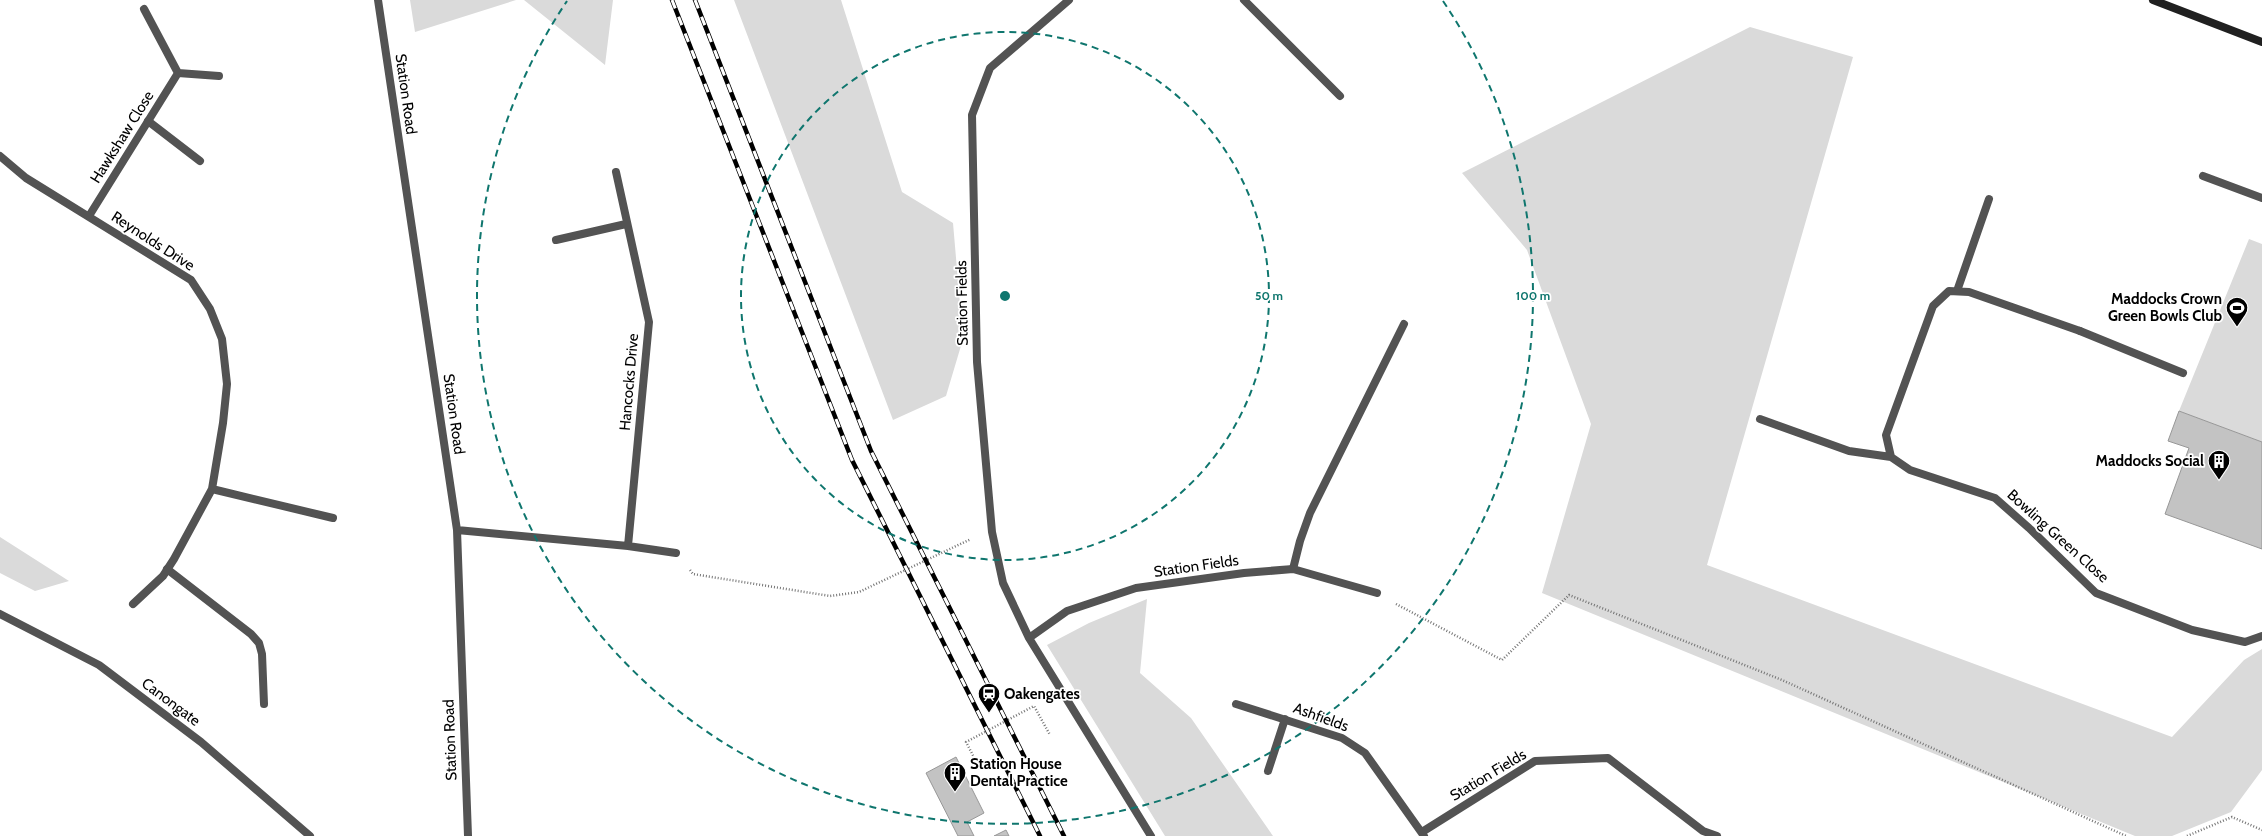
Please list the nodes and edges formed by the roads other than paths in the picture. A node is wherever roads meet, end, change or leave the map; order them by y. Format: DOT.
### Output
graph roads {
  1 [pos="378,0"];
  2 [pos="1069,0"];
  3 [pos="1244,0"];
  4 [pos="2153,0"];
  5 [pos="144,9"];
  6 [pos="2262,42"];
  7 [pos="178,73"];
  8 [pos="219,76"];
  9 [pos="1340,96"];
  10 [pos="148,121"];
  11 [pos="0,156"];
  12 [pos="200,161"];
  13 [pos="616,172"];
  14 [pos="2203,176"];
  15 [pos="2262,198"];
  16 [pos="1989,199"];
  17 [pos="89,216"];
  18 [pos="626,224"];
  19 [pos="556,240"];
  20 [pos="1957,291"];
  21 [pos="1404,324"];
  22 [pos="2183,373"];
  23 [pos="1760,418"];
  24 [pos="1891,456"];
  25 [pos="212,489"];
  26 [pos="333,518"];
  27 [pos="457,530"];
  28 [pos="628,546"];
  29 [pos="676,553"];
  30 [pos="168,569"];
  31 [pos="1293,570"];
  32 [pos="1377,593"];
  33 [pos="133,604"];
  34 [pos="0,614"];
  35 [pos="2262,636"];
  36 [pos="1029,638"];
  37 [pos="264,704"];
  38 [pos="1236,704"];
  39 [pos="1285,719"];
  40 [pos="1268,771"];
  41 [pos="1423,834"];
  42 [pos="310,836"];
  43 [pos="468,836"];
  44 [pos="1151,836"];
  45 [pos="1717,836"];
  1 -- 27 [label="street, Station Road"];
  2 -- 36 [label="street, Station Fields"];
  3 -- 9 [label="street"];
  4 -- 6 [label="street"];
  5 -- 7 [label="street"];
  7 -- 8 [label="street"];
  7 -- 10 [label="street, Hawkshaw Close"];
  10 -- 12 [label="street"];
  10 -- 17 [label="street, Hawkshaw Close"];
  11 -- 17 [label="street, Reynolds Drive"];
  13 -- 18 [label="street, Hancocks Drive"];
  14 -- 15 [label="street"];
  16 -- 20 [label="street"];
  17 -- 25 [label="street, Reynolds Drive"];
  18 -- 19 [label="street"];
  18 -- 28 [label="street, Hancocks Drive"];
  20 -- 22 [label="street"];
  20 -- 24 [label="street"];
  21 -- 31 [label="street"];
  23 -- 24 [label="street"];
  24 -- 35 [label="street, Bowling Green Close"];
  25 -- 26 [label="street"];
  25 -- 30 [label="street, Reynolds Drive"];
  27 -- 28 [label="street"];
  27 -- 43 [label="street, Station Road"];
  28 -- 29 [label="street"];
  30 -- 33 [label="street, Reynolds Drive"];
  30 -- 37 [label="street"];
  31 -- 32 [label="street, Station Fields"];
  31 -- 36 [label="street, Station Fields"];
  34 -- 42 [label="street, Canongate"];
  36 -- 44 [label="street, Station Fields"];
  38 -- 39 [label="street, Ashfields"];
  39 -- 40 [label="street"];
  39 -- 41 [label="street, Ashfields"];
  41 -- 45 [label="street, Station Fields"];
}
